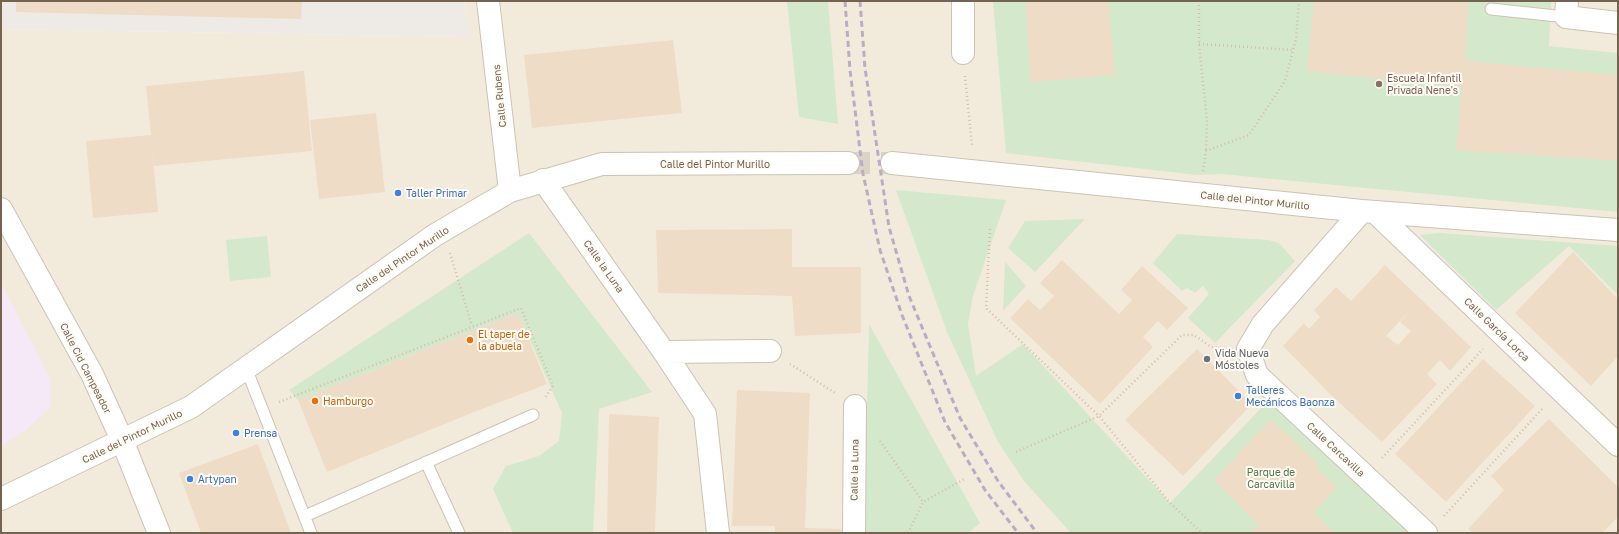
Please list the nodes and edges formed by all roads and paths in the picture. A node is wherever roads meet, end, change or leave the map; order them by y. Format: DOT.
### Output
graph roads {
  1 [pos="488,1"];
  2 [pos="963,1"];
  3 [pos="1198,1"];
  4 [pos="1299,1"];
  5 [pos="1491,9"];
  6 [pos="1567,9"];
  7 [pos="1618,23"];
  8 [pos="1200,44"];
  9 [pos="1293,50"];
  10 [pos="963,53"];
  11 [pos="1206,151"];
  12 [pos="848,163"];
  13 [pos="892,163"];
  14 [pos="974,172"];
  15 [pos="543,180"];
  16 [pos="510,191"];
  17 [pos="1199,195"];
  18 [pos="1,209"];
  19 [pos="1369,212"];
  20 [pos="990,229"];
  21 [pos="443,230"];
  22 [pos="1618,230"];
  23 [pos="472,326"];
  24 [pos="1499,331"];
  25 [pos="1248,349"];
  26 [pos="770,351"];
  27 [pos="664,352"];
  28 [pos="246,368"];
  29 [pos="1560,390"];
  30 [pos="855,406"];
  31 [pos="262,408"];
  32 [pos="533,414"];
  33 [pos="1099,416"];
  34 [pos="122,440"];
  35 [pos="1618,445"];
  36 [pos="1016,452"];
  37 [pos="426,462"];
  38 [pos="1365,476"];
  39 [pos="966,478"];
  40 [pos="1,499"];
  41 [pos="305,516"];
  42 [pos="1433,527"];
  43 [pos="159,533"];
  44 [pos="311,533"];
  45 [pos="459,533"];
  46 [pos="718,533"];
  47 [pos="854,533"];
  48 [pos="908,533"];
  49 [pos="1202,533"];
  1 -- 16 [label="street, Calle Rubens"];
  2 -- 10 [label="street"];
  3 -- 8 [label="path"];
  4 -- 9 [label="path"];
  5 -- 6 [label="lane"];
  6 -- 7 [label="street"];
  8 -- 9 [label="path"];
  8 -- 11 [label="path"];
  9 -- 11 [label="path"];
  10 -- 14 [label="path"];
  11 -- 17 [label="path"];
  12 -- 15 [label="street, Calle del Pintor Murillo"];
  13 -- 14 [label="street, Calle del Pintor Murillo"];
  14 -- 17 [label="street, Calle del Pintor Murillo"];
  15 -- 16 [label="street, Calle del Pintor Murillo"];
  15 -- 27 [label="street, Calle la Luna"];
  16 -- 21 [label="street, Calle del Pintor Murillo"];
  17 -- 19 [label="street, Calle del Pintor Murillo"];
  18 -- 34 [label="street, Calle Cid Campeador"];
  19 -- 22 [label="street, Calle del Pintor Murillo"];
  19 -- 24 [label="street, Calle García Lorca"];
  19 -- 25 [label="street"];
  20 -- 33 [label="path"];
  21 -- 23 [label="path"];
  21 -- 28 [label="street, Calle del Pintor Murillo"];
  23 -- 31 [label="path"];
  23 -- 32 [label="path"];
  24 -- 29 [label="street, Calle García Lorca"];
  24 -- 38 [label="path"];
  25 -- 33 [label="path"];
  25 -- 38 [label="street, Calle Carcavilla"];
  26 -- 27 [label="street"];
  27 -- 46 [label="street, Calle la Luna"];
  28 -- 31 [label="lane"];
  28 -- 34 [label="street, Calle del Pintor Murillo"];
  29 -- 35 [label="street, Calle García Lorca"];
  29 -- 42 [label="path"];
  30 -- 47 [label="street, Calle la Luna"];
  31 -- 41 [label="lane"];
  32 -- 37 [label="lane"];
  33 -- 36 [label="path"];
  33 -- 49 [label="path"];
  34 -- 40 [label="street, Calle del Pintor Murillo"];
  34 -- 43 [label="street, Calle Cid Campeador"];
  37 -- 41 [label="lane"];
  37 -- 45 [label="lane"];
  38 -- 42 [label="street, Calle Carcavilla"];
  39 -- 48 [label="path"];
  41 -- 44 [label="lane"];
}
